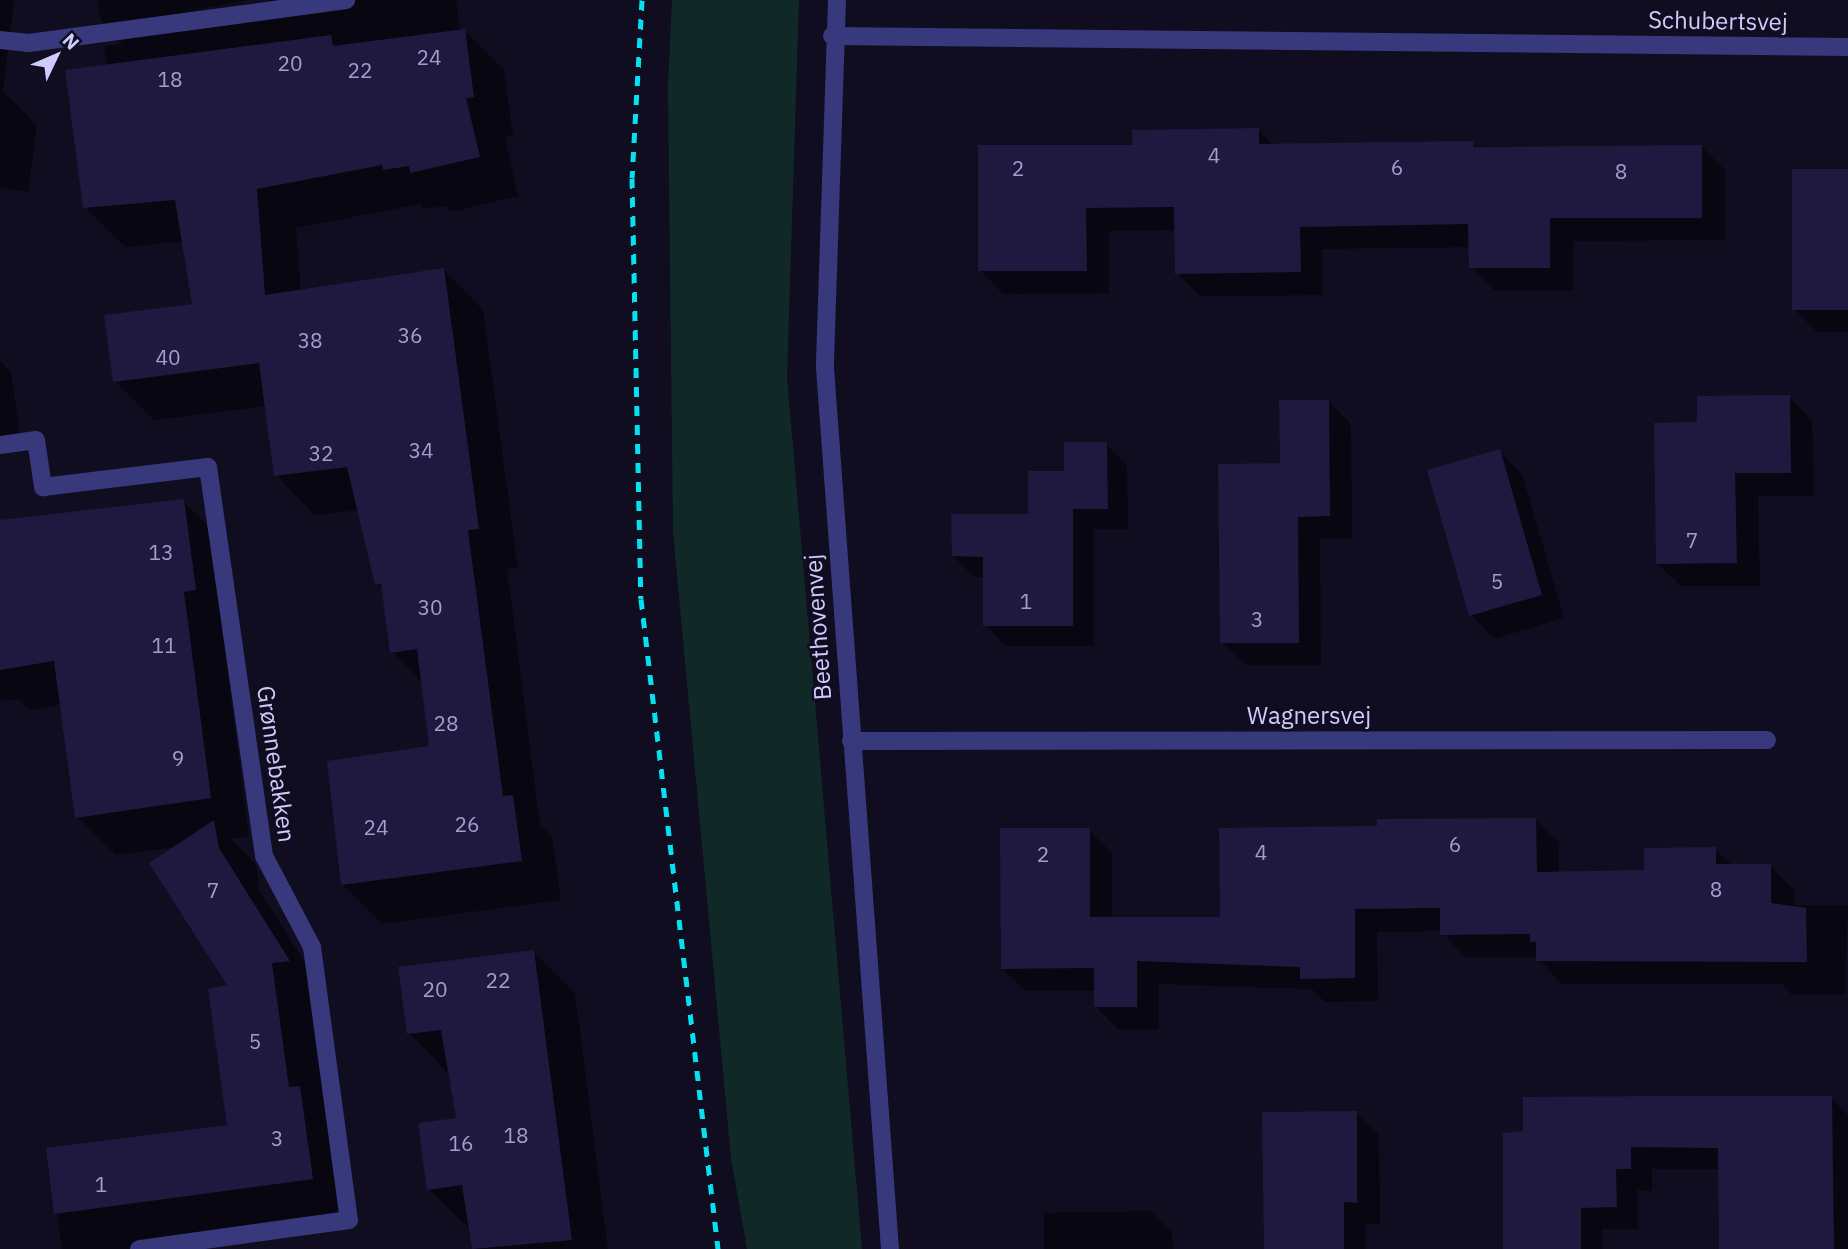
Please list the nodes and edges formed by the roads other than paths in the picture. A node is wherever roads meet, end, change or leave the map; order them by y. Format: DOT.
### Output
graph roads {
  1 [pos="346,0"];
  2 [pos="837,0"];
  3 [pos="832,36"];
  4 [pos="0,40"];
  5 [pos="1848,47"];
  6 [pos="0,445"];
  7 [pos="1767,740"];
  8 [pos="851,741"];
  9 [pos="139,1249"];
  10 [pos="890,1249"];
  1 -- 4 [label="street"];
  2 -- 3 [label="street, Beethovenvej"];
  3 -- 5 [label="street, Schubertsvej"];
  3 -- 8 [label="street, Beethovenvej"];
  6 -- 9 [label="street, Grønnebakken"];
  7 -- 8 [label="street, Wagnersvej"];
  8 -- 10 [label="street, Beethovenvej"];
}
